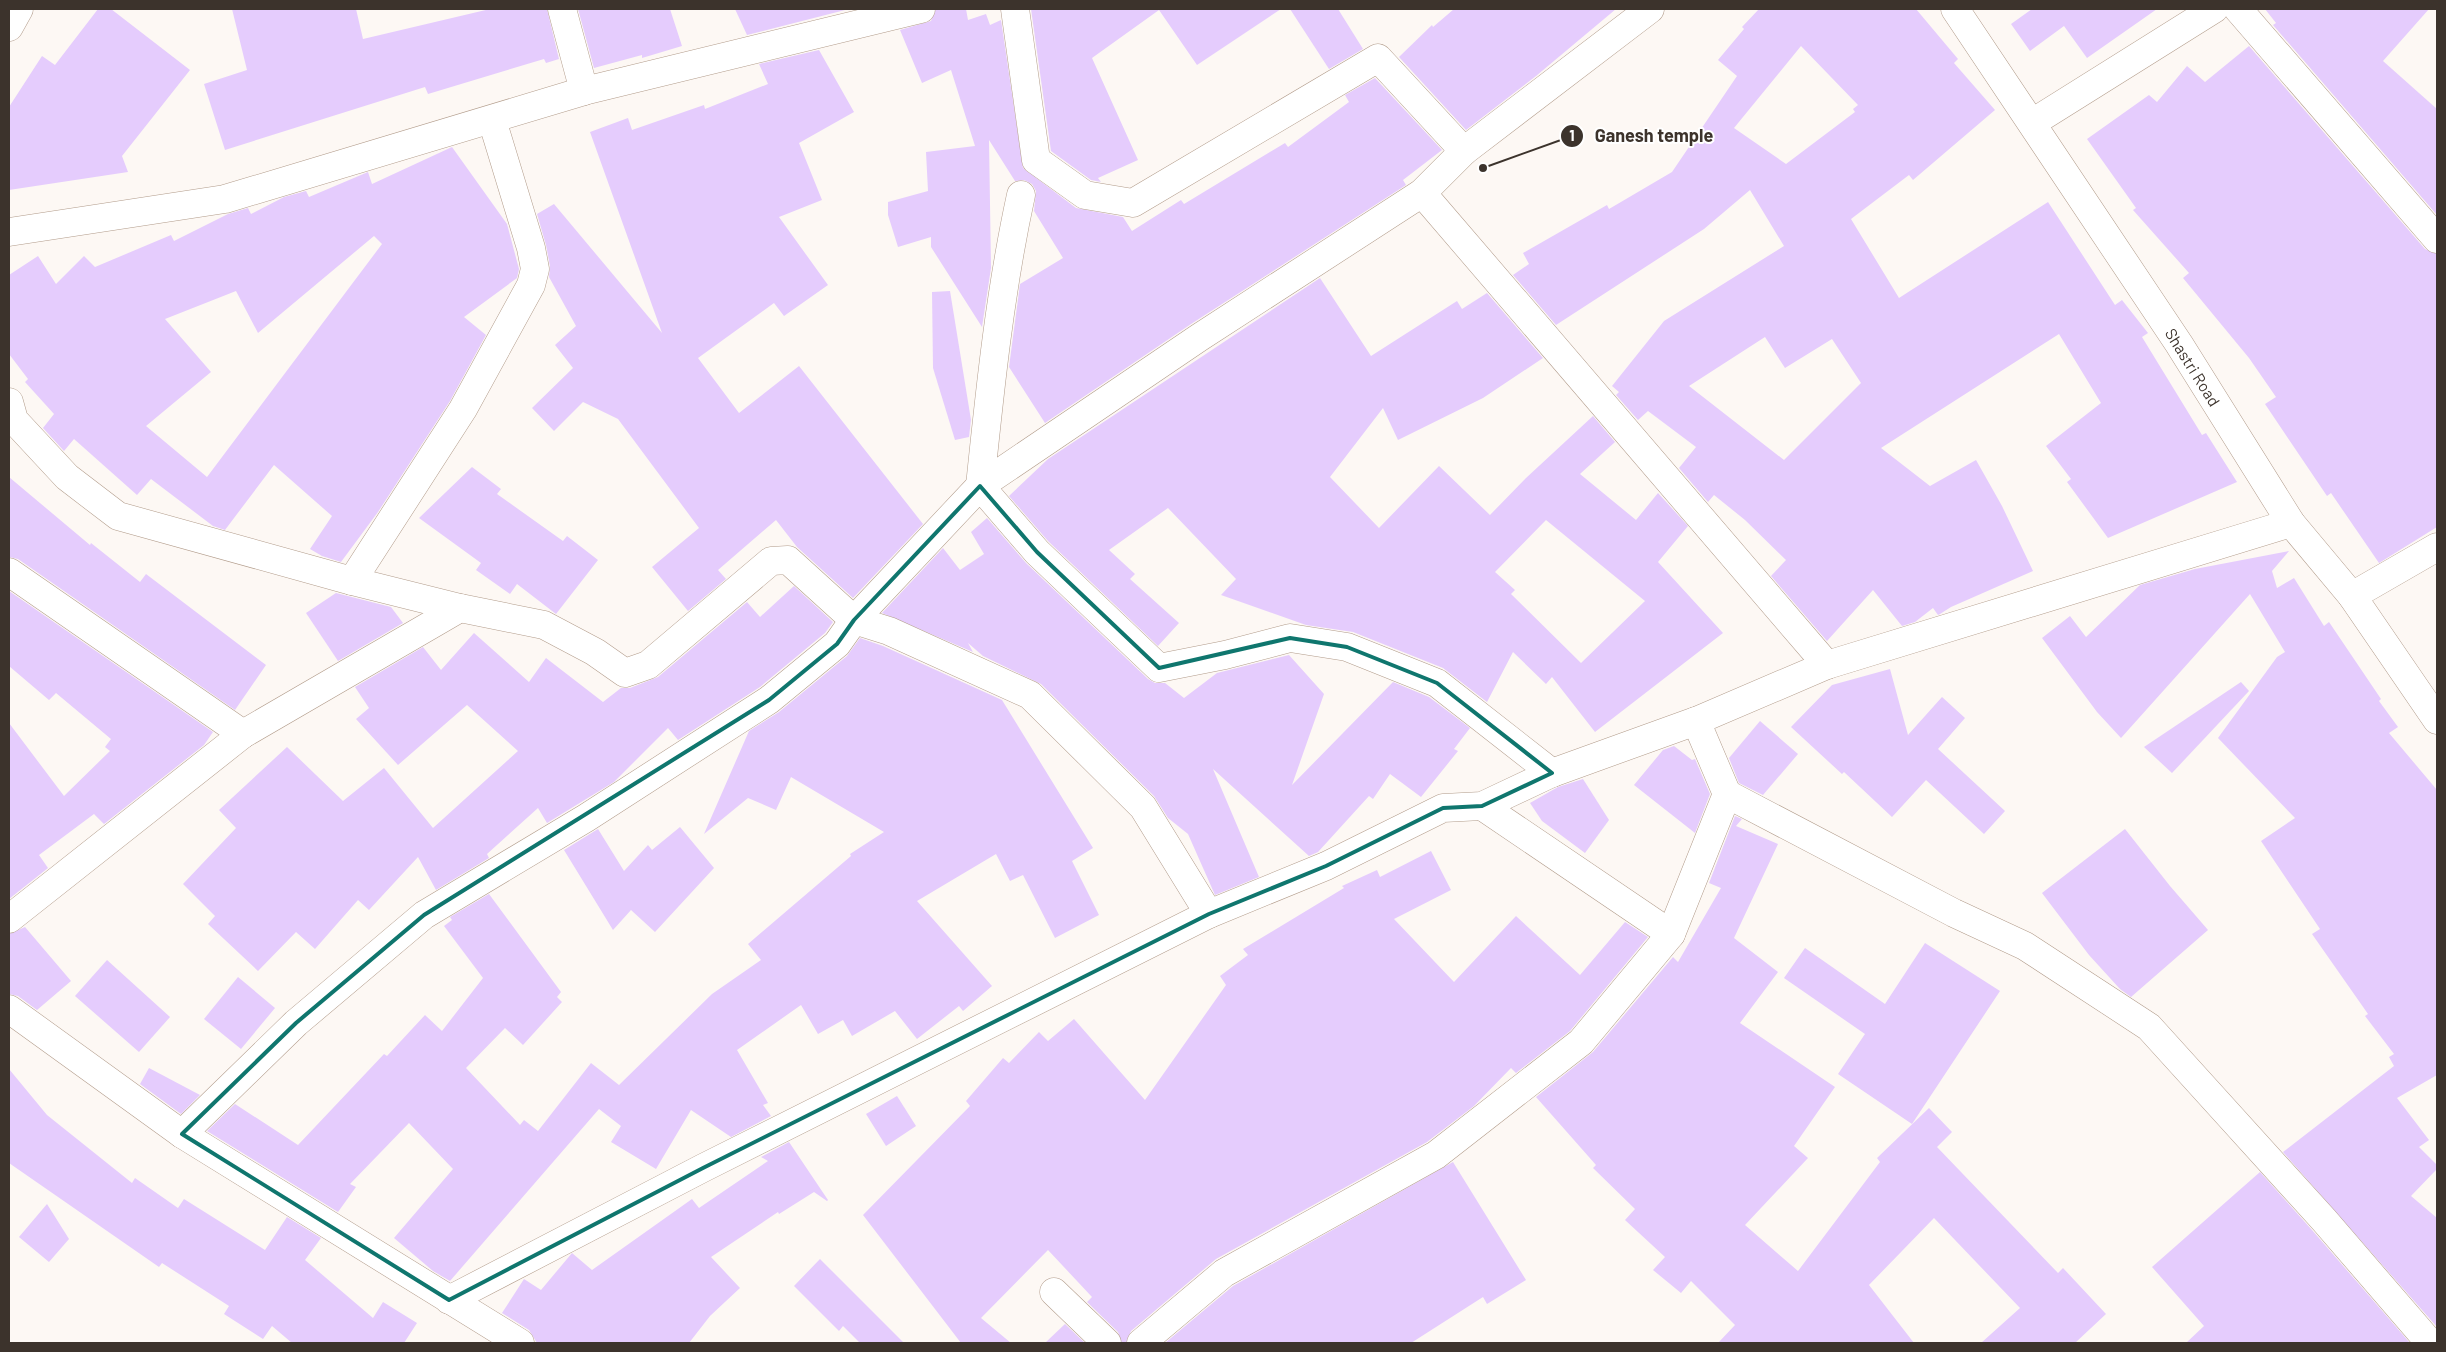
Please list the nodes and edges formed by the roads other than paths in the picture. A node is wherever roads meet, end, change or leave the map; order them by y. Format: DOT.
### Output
graph roads {
  1 [pos="19,9"];
  2 [pos="562,9"];
  3 [pos="922,9"];
  4 [pos="1015,9"];
  5 [pos="1650,9"];
  6 [pos="1955,9"];
  7 [pos="2214,9"];
  8 [pos="2238,9"];
  9 [pos="9,27"];
  10 [pos="584,91"];
  11 [pos="492,120"];
  12 [pos="2032,123"];
  13 [pos="1464,151"];
  14 [pos="1422,193"];
  15 [pos="1021,195"];
  16 [pos="9,232"];
  17 [pos="2437,239"];
  18 [pos="9,402"];
  19 [pos="980,486"];
  20 [pos="2291,523"];
  21 [pos="2437,547"];
  22 [pos="9,572"];
  23 [pos="352,580"];
  24 [pos="2352,596"];
  25 [pos="460,608"];
  26 [pos="854,620"];
  27 [pos="1827,665"];
  28 [pos="2437,720"];
  29 [pos="1696,721"];
  30 [pos="243,734"];
  31 [pos="1552,773"];
  32 [pos="1727,794"];
  33 [pos="1482,806"];
  34 [pos="1209,914"];
  35 [pos="9,919"];
  36 [pos="1671,934"];
  37 [pos="9,1009"];
  38 [pos="182,1134"];
  39 [pos="1054,1292"];
  40 [pos="449,1300"];
  41 [pos="520,1343"];
  42 [pos="1108,1343"];
  43 [pos="1141,1343"];
  44 [pos="2430,1343"];
  1 -- 9 [label="street"];
  2 -- 10 [label="street"];
  3 -- 10 [label="street"];
  4 -- 13 [label="street"];
  5 -- 13 [label="street"];
  6 -- 12 [label="street, Shastri Road"];
  7 -- 12 [label="street"];
  8 -- 17 [label="street"];
  10 -- 11 [label="street"];
  11 -- 16 [label="street"];
  11 -- 23 [label="street"];
  12 -- 20 [label="street, Shastri Road"];
  13 -- 14 [label="street"];
  14 -- 19 [label="street"];
  14 -- 27 [label="street"];
  15 -- 19 [label="street"];
  18 -- 23 [label="street"];
  19 -- 26 [label="street"];
  19 -- 31 [label="street"];
  20 -- 24 [label="street, Shastri Road"];
  20 -- 27 [label="street"];
  21 -- 24 [label="street"];
  22 -- 30 [label="street"];
  23 -- 25 [label="street"];
  24 -- 28 [label="street, Shastri Road"];
  25 -- 26 [label="street"];
  25 -- 30 [label="street"];
  26 -- 34 [label="street"];
  26 -- 38 [label="street"];
  27 -- 29 [label="street"];
  29 -- 31 [label="street"];
  29 -- 32 [label="street"];
  30 -- 35 [label="street"];
  31 -- 33 [label="street"];
  32 -- 36 [label="street"];
  32 -- 44 [label="street"];
  33 -- 34 [label="street"];
  33 -- 36 [label="street"];
  34 -- 40 [label="street"];
  36 -- 43 [label="street"];
  37 -- 38 [label="street"];
  38 -- 40 [label="street"];
  39 -- 42 [label="street"];
  40 -- 41 [label="street"];
}
